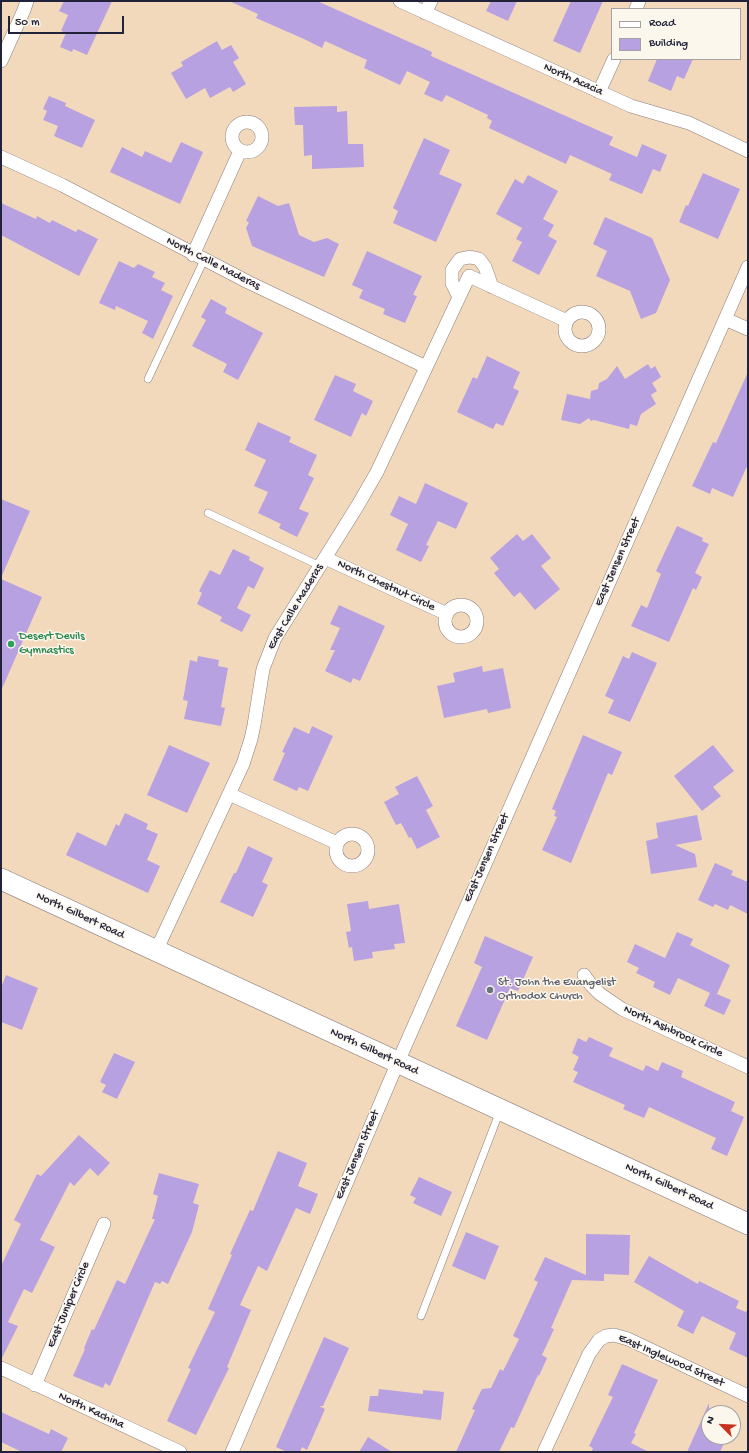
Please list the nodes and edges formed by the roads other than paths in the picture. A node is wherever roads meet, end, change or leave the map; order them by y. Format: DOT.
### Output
graph roads {
  1 [pos="27,1"];
  2 [pos="400,1"];
  3 [pos="428,7"];
  4 [pos="614,60"];
  5 [pos="1,61"];
  6 [pos="599,92"];
  7 [pos="240,150"];
  8 [pos="748,151"];
  9 [pos="1,157"];
  10 [pos="199,258"];
  11 [pos="748,267"];
  12 [pos="492,286"];
  13 [pos="459,297"];
  14 [pos="725,319"];
  15 [pos="567,321"];
  16 [pos="748,329"];
  17 [pos="426,367"];
  18 [pos="148,378"];
  19 [pos="208,513"];
  20 [pos="322,562"];
  21 [pos="447,614"];
  22 [pos="229,794"];
  23 [pos="336,843"];
  24 [pos="1,879"];
  25 [pos="156,951"];
  26 [pos="584,975"];
  27 [pos="398,1062"];
  28 [pos="748,1067"];
  29 [pos="501,1110"];
  30 [pos="104,1224"];
  31 [pos="748,1224"];
  32 [pos="421,1316"];
  33 [pos="1,1368"];
  34 [pos="35,1385"];
  35 [pos="748,1396"];
  36 [pos="180,1452"];
  37 [pos="232,1452"];
  38 [pos="544,1452"];
  1 -- 5 [label="street"];
  2 -- 3 [label="street, North Acacia"];
  3 -- 6 [label="street, North Acacia"];
  4 -- 6 [label="street"];
  6 -- 8 [label="street, North Acacia"];
  7 -- 10 [label="street"];
  9 -- 10 [label="street, North Calle Maderas"];
  10 -- 17 [label="street, North Calle Maderas"];
  10 -- 18 [label="lane"];
  11 -- 14 [label="street, East Jensen Street"];
  12 -- 13 [label="street, East Calle Maderas"];
  12 -- 13 [label="street"];
  12 -- 15 [label="street, East Calle Maderas"];
  13 -- 17 [label="street, East Calle Maderas"];
  14 -- 16 [label="street"];
  14 -- 27 [label="street, East Jensen Street"];
  17 -- 20 [label="street, East Calle Maderas"];
  19 -- 20 [label="lane"];
  20 -- 21 [label="street, North Chestnut Circle"];
  20 -- 22 [label="street, East Calle Maderas"];
  22 -- 23 [label="street"];
  22 -- 25 [label="street, East Calle Maderas"];
  24 -- 25 [label="main road, North Gilbert Road"];
  25 -- 27 [label="main road, North Gilbert Road"];
  26 -- 28 [label="street, North Ashbrook Circle"];
  27 -- 29 [label="main road, North Gilbert Road"];
  27 -- 37 [label="street, East Jensen Street"];
  29 -- 31 [label="main road, North Gilbert Road"];
  29 -- 32 [label="lane"];
  30 -- 34 [label="street, East Juniper Circle"];
  33 -- 34 [label="street, North Kachina"];
  34 -- 36 [label="street, North Kachina"];
  35 -- 38 [label="street, East Inglewood Street"];
}
